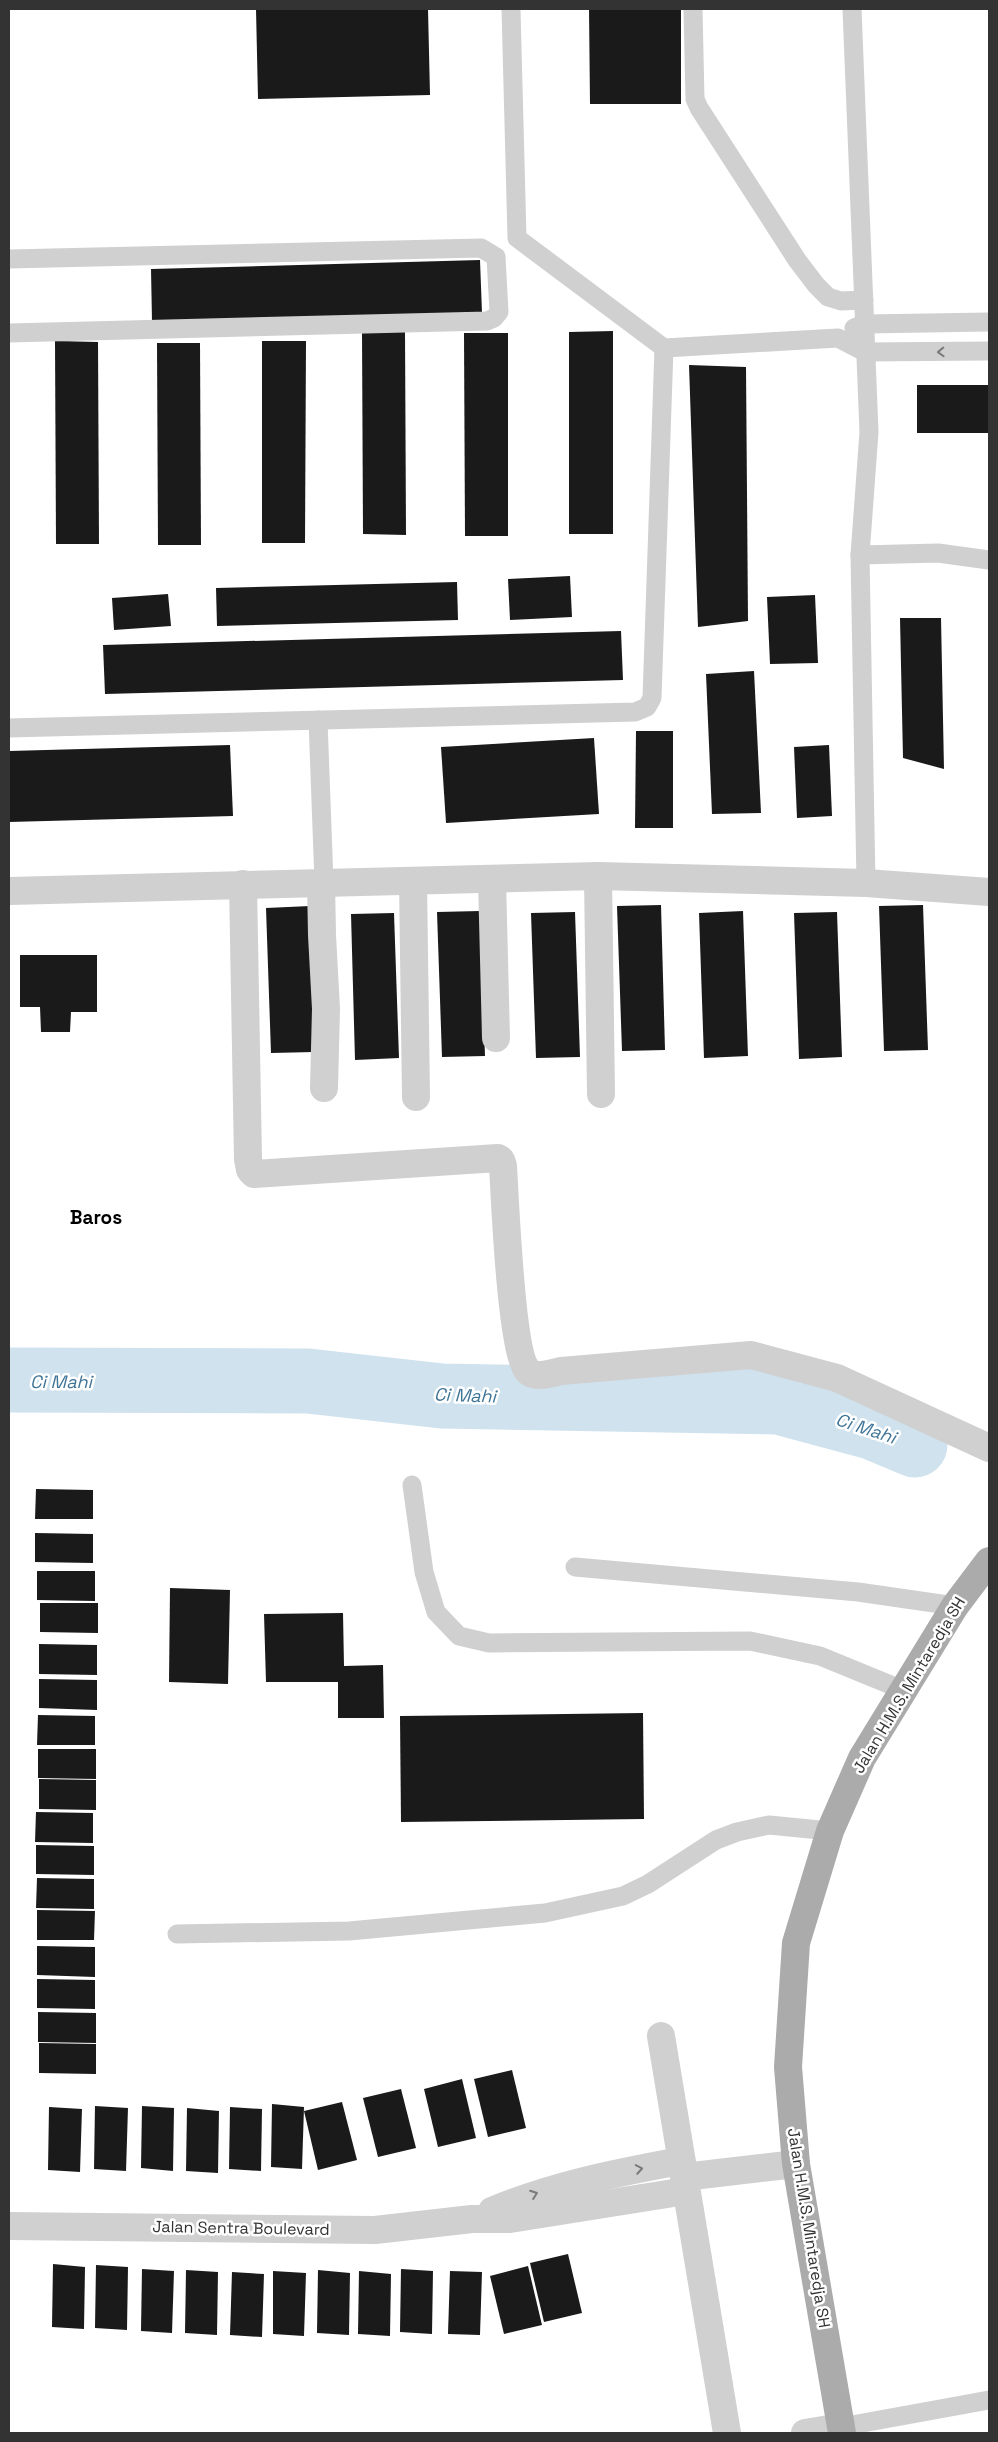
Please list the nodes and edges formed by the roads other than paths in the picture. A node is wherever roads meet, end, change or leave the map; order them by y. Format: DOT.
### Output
graph roads {
  1 [pos="511,9"];
  2 [pos="693,9"];
  3 [pos="852,9"];
  4 [pos="517,238"];
  5 [pos="496,257"];
  6 [pos="9,259"];
  7 [pos="864,300"];
  8 [pos="989,322"];
  9 [pos="865,324"];
  10 [pos="9,333"];
  11 [pos="838,338"];
  12 [pos="664,348"];
  13 [pos="989,351"];
  14 [pos="865,352"];
  15 [pos="860,555"];
  16 [pos="989,560"];
  17 [pos="318,720"];
  18 [pos="9,728"];
  19 [pos="598,876"];
  20 [pos="492,880"];
  21 [pos="413,881"];
  22 [pos="323,882"];
  23 [pos="866,883"];
  24 [pos="243,884"];
  25 [pos="9,891"];
  26 [pos="989,892"];
  27 [pos="496,1038"];
  28 [pos="324,1088"];
  29 [pos="601,1094"];
  30 [pos="416,1097"];
  31 [pos="989,1448"];
  32 [pos="412,1485"];
  33 [pos="989,1561"];
  34 [pos="575,1567"];
  35 [pos="955,1606"];
  36 [pos="903,1690"];
  37 [pos="830,1831"];
  38 [pos="177,1934"];
  39 [pos="661,2036"];
  40 [pos="796,2164"];
  41 [pos="683,2176"];
  42 [pos="9,2226"];
  43 [pos="989,2400"];
  44 [pos="842,2430"];
  45 [pos="727,2433"];
  46 [pos="805,2433"];
  1 -- 4 [label="lane"];
  2 -- 7 [label="lane"];
  3 -- 7 [label="lane"];
  4 -- 5 [label="lane"];
  4 -- 12 [label="lane"];
  5 -- 6 [label="lane"];
  5 -- 10 [label="lane"];
  7 -- 9 [label="lane"];
  8 -- 9 [label="lane"];
  9 -- 11 [label="lane"];
  9 -- 14 [label="lane"];
  11 -- 12 [label="lane"];
  11 -- 14 [label="lane"];
  12 -- 17 [label="lane"];
  13 -- 14 [label="lane, one-way"];
  14 -- 15 [label="lane"];
  15 -- 16 [label="lane"];
  15 -- 23 [label="lane"];
  17 -- 18 [label="lane"];
  17 -- 22 [label="lane"];
  19 -- 20 [label="street"];
  19 -- 23 [label="street"];
  19 -- 29 [label="street"];
  20 -- 21 [label="street"];
  20 -- 27 [label="street"];
  21 -- 22 [label="street"];
  21 -- 30 [label="street"];
  22 -- 24 [label="street"];
  22 -- 28 [label="street"];
  23 -- 26 [label="street"];
  24 -- 25 [label="street"];
  24 -- 31 [label="street"];
  32 -- 36 [label="lane"];
  33 -- 35 [label="main road, Jalan H.M.S. Mintaredja SH"];
  34 -- 35 [label="lane"];
  35 -- 36 [label="main road, Jalan H.M.S. Mintaredja SH"];
  36 -- 37 [label="main road, Jalan H.M.S. Mintaredja SH"];
  37 -- 38 [label="lane"];
  37 -- 40 [label="main road, Jalan H.M.S. Mintaredja SH"];
  39 -- 41 [label="street"];
  40 -- 41 [label="street, Jalan Sentra Boulevard"];
  40 -- 44 [label="main road, Jalan H.M.S. Mintaredja SH"];
  41 -- 42 [label="street, Jalan Sentra Boulevard"];
  41 -- 45 [label="street"];
  43 -- 44 [label="lane"];
  44 -- 46 [label="street"];
}
